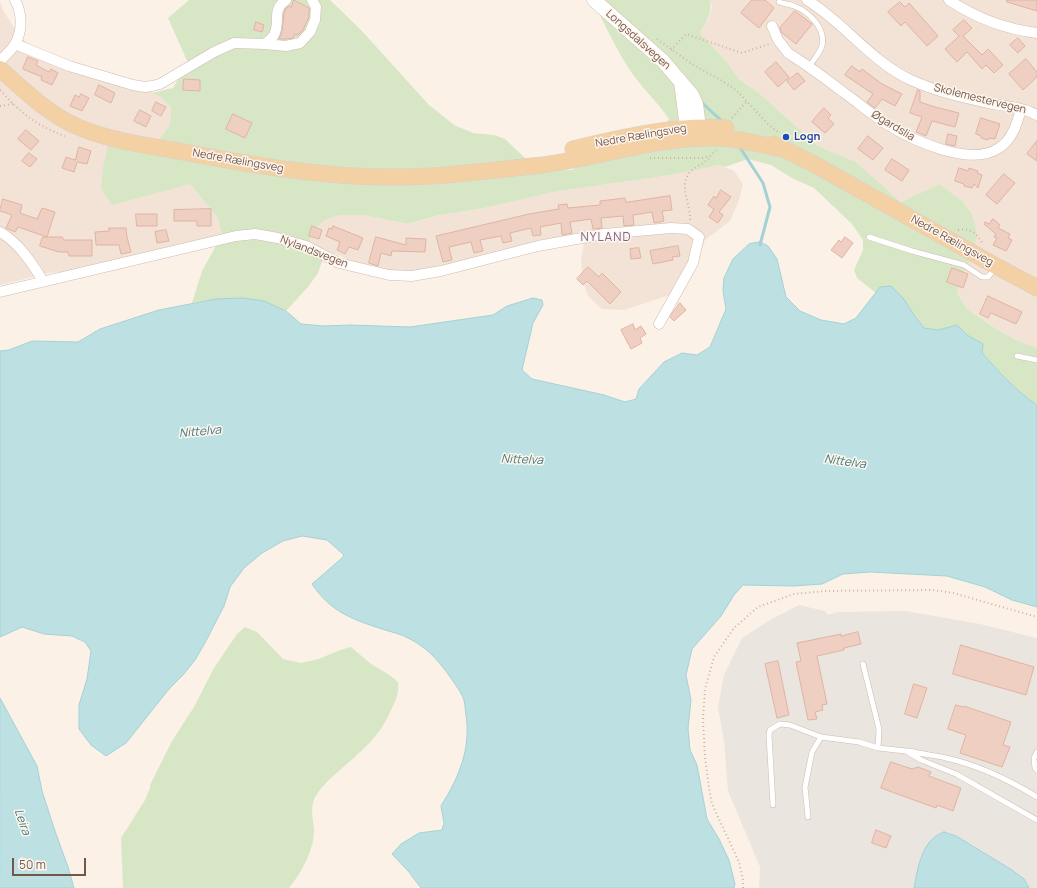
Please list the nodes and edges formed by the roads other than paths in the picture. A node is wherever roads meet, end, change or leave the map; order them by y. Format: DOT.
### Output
graph roads {
  1 [pos="15,0"];
  2 [pos="286,0"];
  3 [pos="312,0"];
  4 [pos="594,0"];
  5 [pos="807,0"];
  6 [pos="949,0"];
  7 [pos="779,2"];
  8 [pos="772,26"];
  9 [pos="1037,33"];
  10 [pos="15,44"];
  11 [pos="265,44"];
  12 [pos="0,60"];
  13 [pos="809,66"];
  14 [pos="0,69"];
  15 [pos="1021,110"];
  16 [pos="1037,115"];
  17 [pos="694,131"];
  18 [pos="0,232"];
  19 [pos="869,237"];
  20 [pos="996,266"];
  21 [pos="43,281"];
  22 [pos="1037,288"];
  23 [pos="0,292"];
  24 [pos="659,324"];
  25 [pos="1017,356"];
  26 [pos="1037,360"];
  27 [pos="863,664"];
  28 [pos="821,737"];
  29 [pos="878,748"];
  30 [pos="906,751"];
  31 [pos="1037,752"];
  32 [pos="1037,770"];
  33 [pos="1037,797"];
  34 [pos="773,805"];
  35 [pos="808,817"];
  36 [pos="1037,820"];
  1 -- 10 [label="street"];
  2 -- 11 [label="street"];
  3 -- 11 [label="street"];
  4 -- 17 [label="main road, Longsdalsvegen"];
  5 -- 15 [label="street, Skolemestervegen"];
  6 -- 9 [label="street"];
  7 -- 13 [label="lane"];
  8 -- 13 [label="street, Øgardslia"];
  10 -- 11 [label="street"];
  10 -- 12 [label="street"];
  13 -- 15 [label="street, Øgardslia"];
  14 -- 17 [label="main road, Nedre Rælingsveg"];
  15 -- 16 [label="street, Skolemestervegen"];
  17 -- 20 [label="main road, Nedre Rælingsveg"];
  18 -- 21 [label="street"];
  19 -- 20 [label="lane"];
  20 -- 22 [label="main road, Nedre Rælingsveg"];
  21 -- 23 [label="street, Nylandsvegen"];
  21 -- 24 [label="street, Nylandsvegen"];
  25 -- 26 [label="lane"];
  27 -- 29 [label="lane"];
  28 -- 29 [label="lane"];
  28 -- 34 [label="lane"];
  28 -- 35 [label="lane"];
  29 -- 30 [label="lane"];
  30 -- 33 [label="lane"];
  30 -- 36 [label="lane"];
  31 -- 32 [label="lane"];
}
